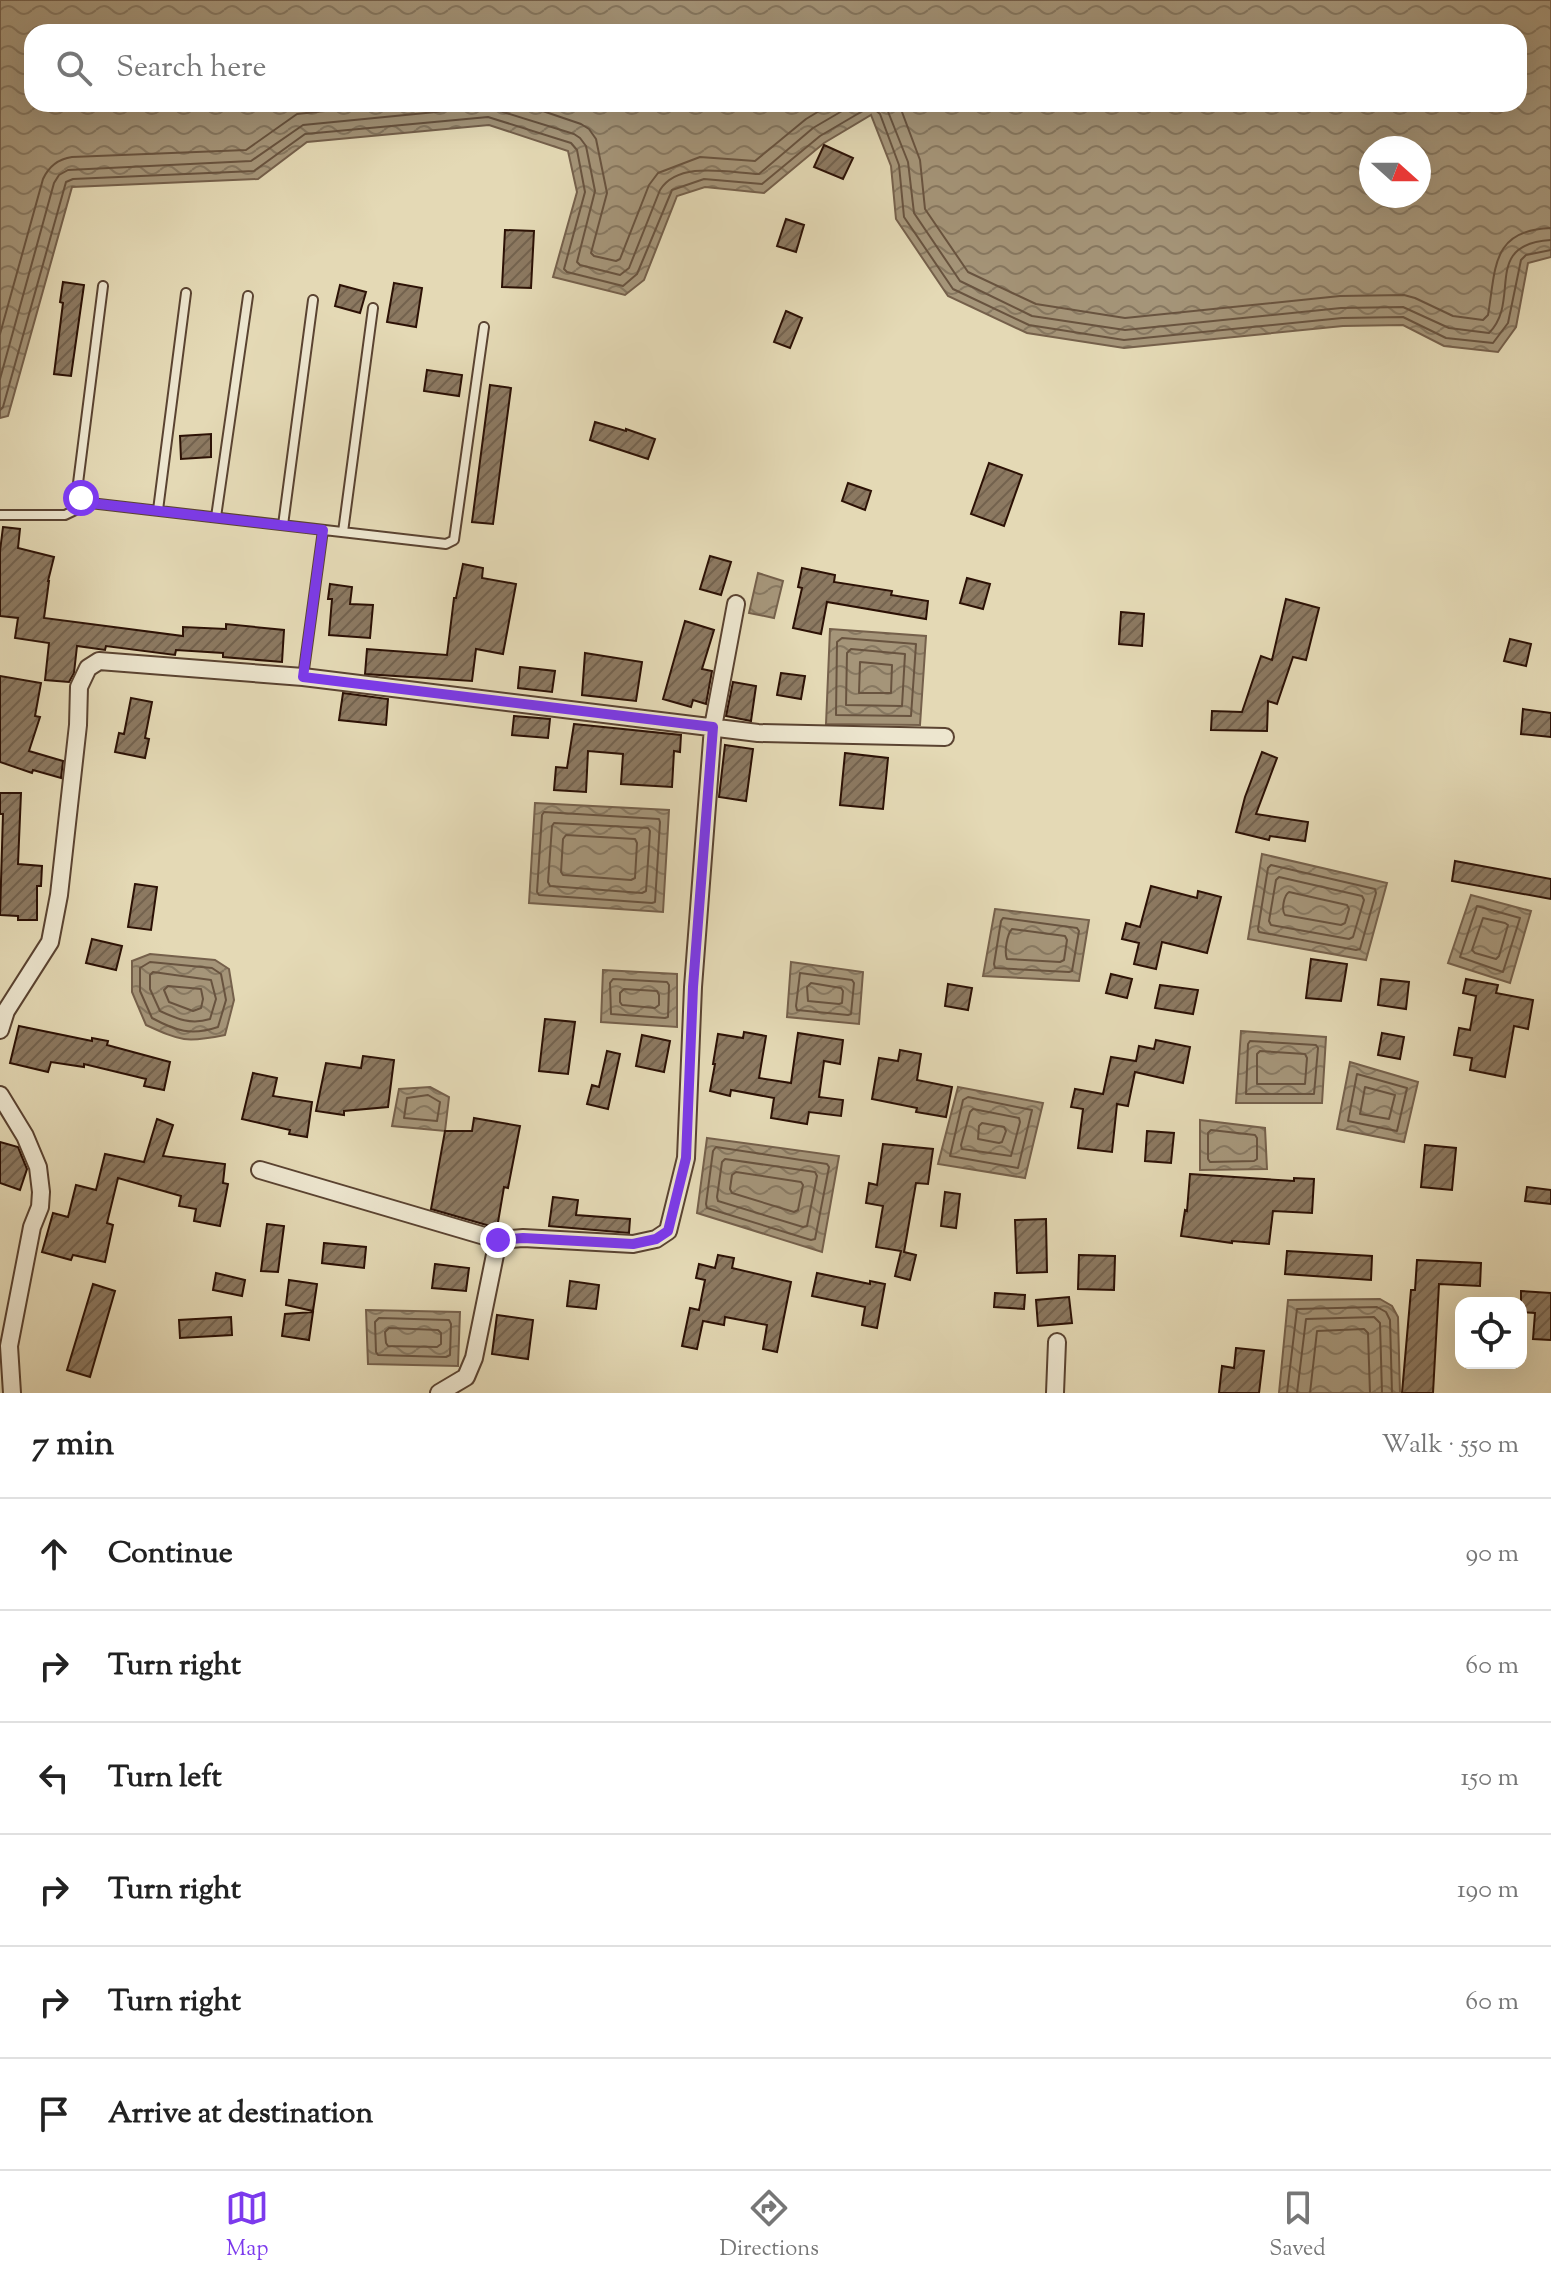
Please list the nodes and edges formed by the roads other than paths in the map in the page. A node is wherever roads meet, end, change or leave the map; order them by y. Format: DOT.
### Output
graph roads {
  1 [pos="103,286"];
  2 [pos="186,293"];
  3 [pos="248,296"];
  4 [pos="313,300"];
  5 [pos="373,308"];
  6 [pos="484,327"];
  7 [pos="90,503"];
  8 [pos="158,510"];
  9 [pos="0,515"];
  10 [pos="216,517"];
  11 [pos="283,525"];
  12 [pos="323,530"];
  13 [pos="343,532"];
  14 [pos="736,604"];
  15 [pos="303,677"];
  16 [pos="713,727"];
  17 [pos="945,737"];
  18 [pos="0,1030"];
  19 [pos="0,1095"];
  20 [pos="260,1170"];
  21 [pos="498,1240"];
  22 [pos="1057,1342"];
  23 [pos="12,1393"];
  24 [pos="439,1393"];
  25 [pos="1055,1393"];
  1 -- 7 [label="lane"];
  2 -- 8 [label="lane"];
  3 -- 10 [label="lane"];
  4 -- 11 [label="lane"];
  5 -- 13 [label="lane"];
  6 -- 13 [label="lane"];
  7 -- 8 [label="lane"];
  7 -- 9 [label="lane"];
  8 -- 10 [label="lane"];
  10 -- 11 [label="lane"];
  11 -- 12 [label="lane"];
  12 -- 13 [label="lane"];
  12 -- 15 [label="lane"];
  14 -- 16 [label="street"];
  15 -- 16 [label="street"];
  15 -- 18 [label="street"];
  16 -- 17 [label="street"];
  16 -- 21 [label="street"];
  19 -- 23 [label="street"];
  20 -- 21 [label="street"];
  21 -- 24 [label="street"];
  22 -- 25 [label="street"];
}
